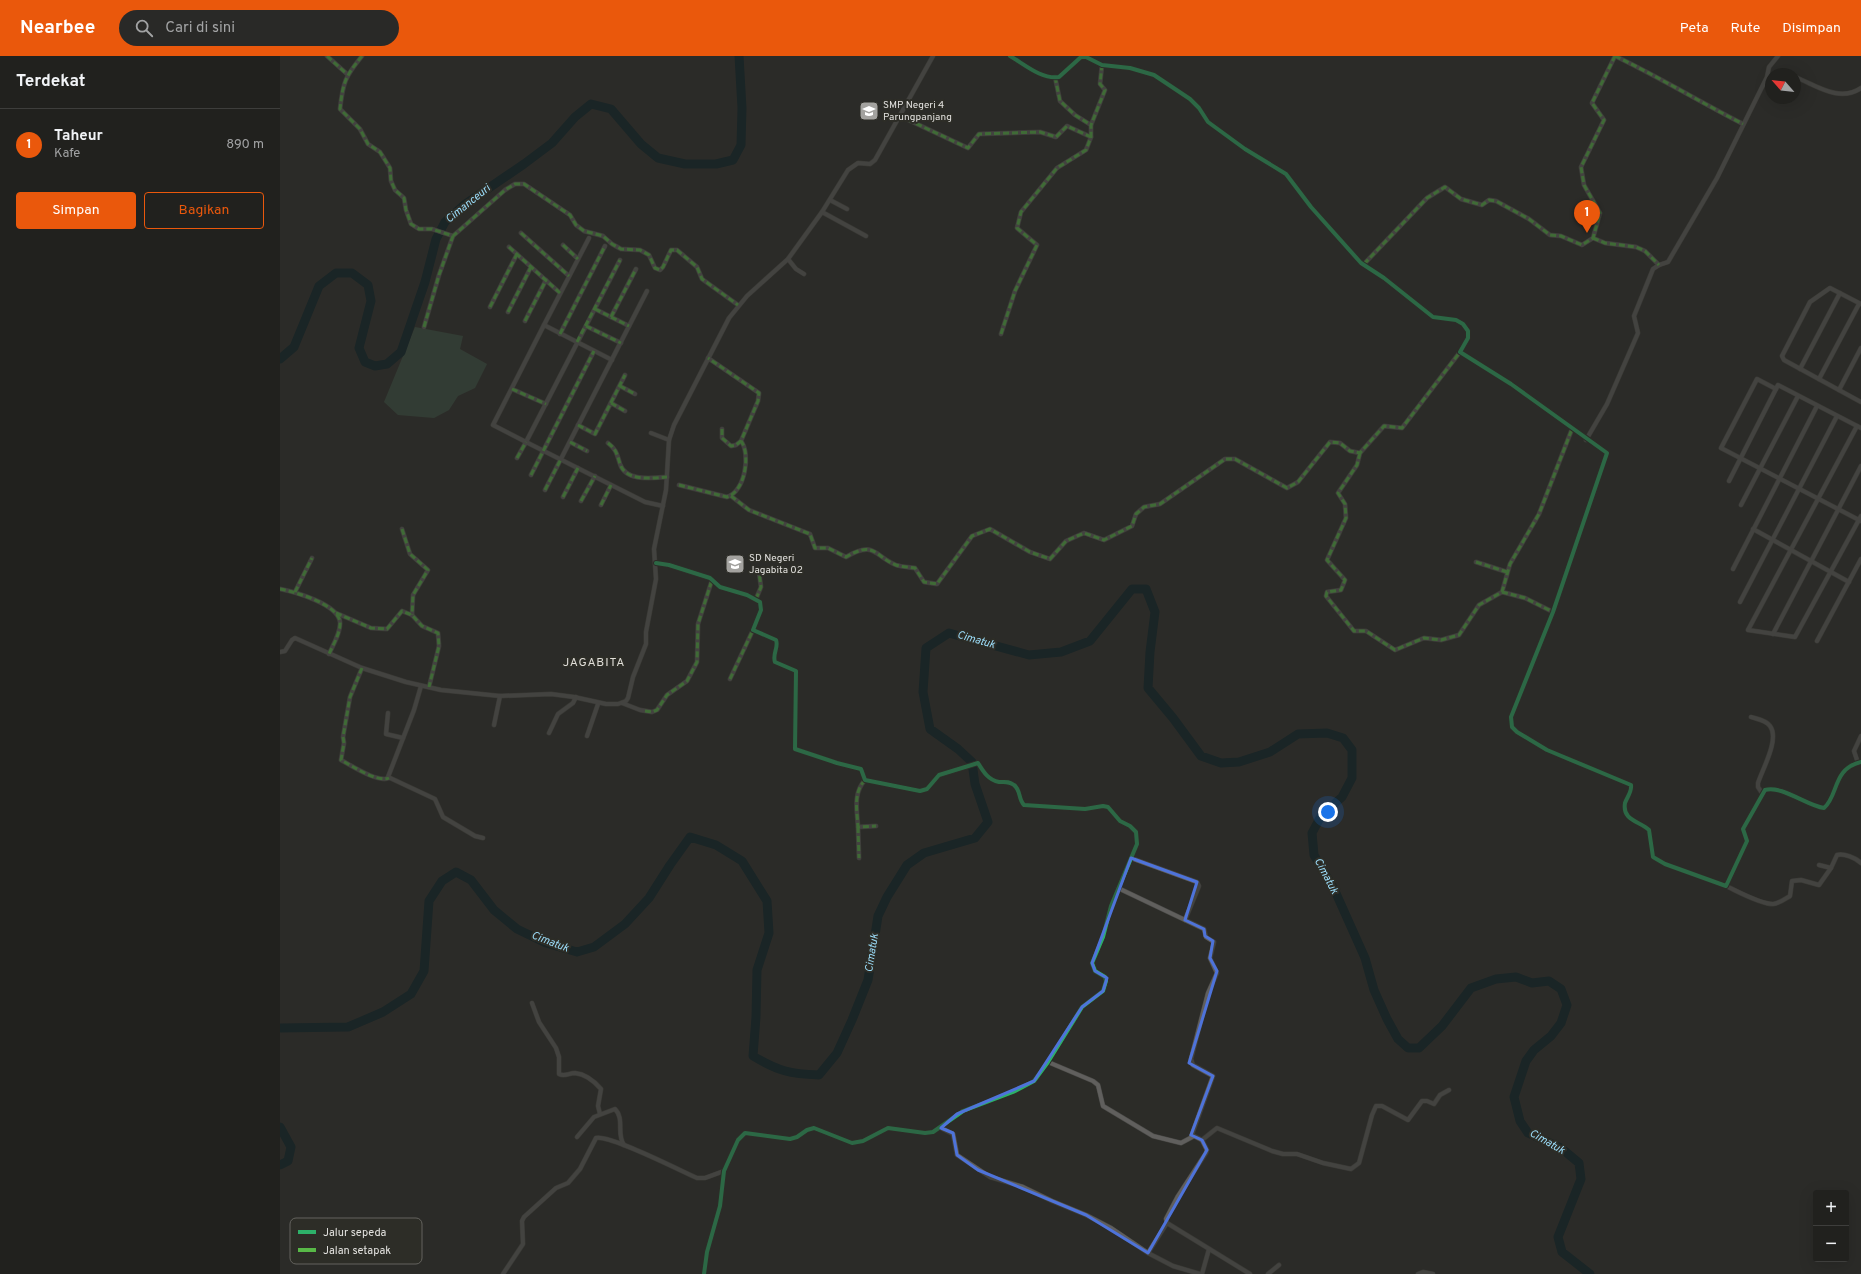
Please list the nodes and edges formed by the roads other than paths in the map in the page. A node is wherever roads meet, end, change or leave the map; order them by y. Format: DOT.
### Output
graph roads {
  1 [pos="327,56"];
  2 [pos="362,56"];
  3 [pos="933,56"];
  4 [pos="1010,56"];
  5 [pos="1090,56"];
  6 [pos="1615,56"];
  7 [pos="1778,56"];
  8 [pos="1017,58"];
  9 [pos="1093,61"];
  10 [pos="1102,65"];
  11 [pos="1769,68"];
  12 [pos="347,74"];
  13 [pos="1055,78"];
  14 [pos="1801,80"];
  15 [pos="1765,84"];
  16 [pos="1861,88"];
  17 [pos="900,116"];
  18 [pos="1743,124"];
  19 [pos="1091,125"];
  20 [pos="1091,137"];
  21 [pos="830,200"];
  22 [pos="847,209"];
  23 [pos="822,212"];
  24 [pos="521,233"];
  25 [pos="452,236"];
  26 [pos="866,236"];
  27 [pos="589,238"];
  28 [pos="1593,238"];
  29 [pos="562,245"];
  30 [pos="605,246"];
  31 [pos="509,247"];
  32 [pos="517,254"];
  33 [pos="788,258"];
  34 [pos="578,259"];
  35 [pos="620,260"];
  36 [pos="1364,264"];
  37 [pos="1659,265"];
  38 [pos="531,267"];
  39 [pos="636,269"];
  40 [pos="804,274"];
  41 [pos="569,276"];
  42 [pos="546,280"];
  43 [pos="647,291"];
  44 [pos="560,293"];
  45 [pos="1840,293"];
  46 [pos="1860,304"];
  47 [pos="738,305"];
  48 [pos="490,307"];
  49 [pos="595,309"];
  50 [pos="508,312"];
  51 [pos="611,317"];
  52 [pos="525,321"];
  53 [pos="544,325"];
  54 [pos="586,326"];
  55 [pos="629,326"];
  56 [pos="424,327"];
  57 [pos="560,334"];
  58 [pos="1001,334"];
  59 [pos="578,342"];
  60 [pos="620,343"];
  61 [pos="1861,348"];
  62 [pos="594,351"];
  63 [pos="1460,352"];
  64 [pos="708,358"];
  65 [pos="612,360"];
  66 [pos="1800,369"];
  67 [pos="625,375"];
  68 [pos="1820,379"];
  69 [pos="620,386"];
  70 [pos="512,388"];
  71 [pos="1776,389"];
  72 [pos="1839,390"];
  73 [pos="635,394"];
  74 [pos="1861,395"];
  75 [pos="1798,396"];
  76 [pos="1860,401"];
  77 [pos="611,403"];
  78 [pos="546,404"];
  79 [pos="1818,406"];
  80 [pos="625,411"];
  81 [pos="1837,416"];
  82 [pos="578,426"];
  83 [pos="1859,427"];
  84 [pos="722,429"];
  85 [pos="1572,429"];
  86 [pos="651,433"];
  87 [pos="668,440"];
  88 [pos="1586,440"];
  89 [pos="741,441"];
  90 [pos="526,442"];
  91 [pos="570,442"];
  92 [pos="608,443"];
  93 [pos="544,450"];
  94 [pos="587,451"];
  95 [pos="1360,453"];
  96 [pos="518,458"];
  97 [pos="561,459"];
  98 [pos="1741,459"];
  99 [pos="1861,466"];
  100 [pos="578,468"];
  101 [pos="1760,469"];
  102 [pos="531,475"];
  103 [pos="595,476"];
  104 [pos="667,478"];
  105 [pos="1779,479"];
  106 [pos="1729,481"];
  107 [pos="611,485"];
  108 [pos="679,485"];
  109 [pos="1799,489"];
  110 [pos="545,490"];
  111 [pos="731,496"];
  112 [pos="563,497"];
  113 [pos="1818,499"];
  114 [pos="581,501"];
  115 [pos="601,505"];
  116 [pos="1741,505"];
  117 [pos="663,506"];
  118 [pos="1838,509"];
  119 [pos="1860,519"];
  120 [pos="402,529"];
  121 [pos="1753,529"];
  122 [pos="1772,539"];
  123 [pos="1791,550"];
  124 [pos="312,558"];
  125 [pos="1861,558"];
  126 [pos="1811,561"];
  127 [pos="1476,562"];
  128 [pos="656,563"];
  129 [pos="1732,569"];
  130 [pos="759,572"];
  131 [pos="1507,572"];
  132 [pos="1830,572"];
  133 [pos="712,580"];
  134 [pos="1848,582"];
  135 [pos="280,589"];
  136 [pos="295,592"];
  137 [pos="1502,592"];
  138 [pos="756,599"];
  139 [pos="1740,602"];
  140 [pos="1553,612"];
  141 [pos="336,613"];
  142 [pos="412,615"];
  143 [pos="753,630"];
  144 [pos="1773,634"];
  145 [pos="1818,641"];
  146 [pos="280,652"];
  147 [pos="329,654"];
  148 [pos="362,668"];
  149 [pos="730,680"];
  150 [pos="421,686"];
  151 [pos="429,687"];
  152 [pos="500,696"];
  153 [pos="576,697"];
  154 [pos="622,703"];
  155 [pos="598,704"];
  156 [pos="388,713"];
  157 [pos="1751,716"];
  158 [pos="494,725"];
  159 [pos="549,733"];
  160 [pos="587,736"];
  161 [pos="1861,736"];
  162 [pos="403,738"];
  163 [pos="1859,762"];
  164 [pos="389,778"];
  165 [pos="865,780"];
  166 [pos="1762,793"];
  167 [pos="876,826"];
  168 [pos="858,827"];
  169 [pos="483,838"];
  170 [pos="859,858"];
  171 [pos="1131,858"];
  172 [pos="1861,864"];
  173 [pos="1819,865"];
  174 [pos="1831,868"];
  175 [pos="1726,886"];
  176 [pos="1118,888"];
  177 [pos="1186,920"];
  178 [pos="532,1003"];
  179 [pos="1048,1062"];
  180 [pos="1448,1090"];
  181 [pos="600,1114"];
  182 [pos="940,1128"];
  183 [pos="577,1137"];
  184 [pos="1191,1137"];
  185 [pos="1202,1140"];
  186 [pos="624,1145"];
  187 [pos="724,1171"];
  188 [pos="1167,1223"];
  189 [pos="1209,1249"];
  190 [pos="1148,1252"];
  191 [pos="1280,1265"];
  192 [pos="503,1274"];
  193 [pos="704,1274"];
  194 [pos="1201,1274"];
  195 [pos="1250,1274"];
  196 [pos="1268,1274"];
  197 [pos="1418,1274"];
  198 [pos="1433,1274"];
  1 -- 12 [label="street"];
  2 -- 12 [label="street"];
  3 -- 17 [label="street"];
  4 -- 8 [label="street"];
  5 -- 9 [label="street"];
  6 -- 18 [label="street"];
  6 -- 28 [label="street"];
  7 -- 11 [label="street"];
  8 -- 13 [label="street"];
  9 -- 10 [label="street"];
  9 -- 13 [label="street"];
  10 -- 19 [label="street"];
  10 -- 36 [label="street"];
  12 -- 25 [label="street"];
  13 -- 19 [label="street"];
  14 -- 16 [label="street"];
  15 -- 18 [label="street"];
  17 -- 20 [label="street"];
  17 -- 21 [label="street"];
  18 -- 37 [label="street"];
  19 -- 20 [label="street"];
  20 -- 58 [label="street"];
  21 -- 22 [label="street"];
  21 -- 23 [label="street"];
  23 -- 26 [label="street"];
  23 -- 33 [label="street"];
  24 -- 41 [label="street"];
  25 -- 47 [label="street"];
  25 -- 56 [label="street"];
  27 -- 34 [label="street"];
  28 -- 36 [label="street"];
  28 -- 37 [label="street"];
  29 -- 34 [label="street"];
  30 -- 57 [label="street"];
  31 -- 32 [label="street"];
  32 -- 38 [label="street"];
  32 -- 48 [label="street"];
  33 -- 40 [label="street"];
  33 -- 47 [label="street"];
  34 -- 41 [label="street"];
  35 -- 49 [label="street"];
  36 -- 63 [label="street"];
  37 -- 88 [label="street"];
  38 -- 42 [label="street"];
  38 -- 50 [label="street"];
  39 -- 51 [label="street"];
  41 -- 44 [label="street"];
  42 -- 44 [label="street"];
  42 -- 52 [label="street"];
  43 -- 55 [label="street"];
  44 -- 53 [label="street"];
  45 -- 46 [label="street"];
  45 -- 66 [label="street"];
  45 -- 66 [label="street"];
  46 -- 68 [label="street"];
  47 -- 64 [label="street"];
  49 -- 51 [label="street"];
  49 -- 54 [label="street"];
  51 -- 55 [label="street"];
  53 -- 57 [label="street"];
  53 -- 70 [label="street"];
  54 -- 59 [label="street"];
  54 -- 60 [label="street"];
  55 -- 60 [label="street"];
  57 -- 59 [label="street"];
  59 -- 62 [label="street"];
  59 -- 78 [label="street"];
  60 -- 65 [label="street"];
  61 -- 72 [label="street"];
  62 -- 65 [label="street"];
  62 -- 93 [label="street"];
  63 -- 85 [label="street"];
  63 -- 95 [label="street"];
  64 -- 87 [label="street"];
  64 -- 89 [label="street"];
  65 -- 82 [label="street"];
  66 -- 68 [label="street"];
  67 -- 69 [label="street"];
  68 -- 72 [label="street"];
  69 -- 73 [label="street"];
  69 -- 77 [label="street"];
  70 -- 78 [label="street"];
  70 -- 90 [label="street"];
  71 -- 75 [label="street"];
  71 -- 98 [label="street"];
  71 -- 98 [label="street"];
  72 -- 76 [label="street"];
  74 -- 76 [label="street"];
  75 -- 79 [label="street"];
  75 -- 101 [label="street"];
  77 -- 80 [label="street"];
  77 -- 82 [label="street"];
  78 -- 90 [label="street"];
  79 -- 81 [label="street"];
  79 -- 105 [label="street"];
  81 -- 83 [label="street"];
  81 -- 109 [label="street"];
  82 -- 91 [label="street"];
  83 -- 113 [label="street"];
  84 -- 89 [label="street"];
  85 -- 88 [label="street"];
  85 -- 131 [label="street"];
  86 -- 87 [label="street"];
  87 -- 104 [label="street"];
  88 -- 140 [label="street"];
  89 -- 111 [label="street"];
  90 -- 93 [label="street"];
  90 -- 96 [label="street"];
  91 -- 94 [label="street"];
  91 -- 97 [label="street"];
  92 -- 104 [label="street"];
  93 -- 97 [label="street"];
  93 -- 102 [label="street"];
  95 -- 111 [label="street"];
  95 -- 137 [label="street"];
  97 -- 100 [label="street"];
  97 -- 110 [label="street"];
  98 -- 101 [label="street"];
  98 -- 106 [label="street"];
  99 -- 118 [label="street"];
  100 -- 103 [label="street"];
  100 -- 112 [label="street"];
  101 -- 105 [label="street"];
  101 -- 116 [label="street"];
  103 -- 107 [label="street"];
  103 -- 114 [label="street"];
  104 -- 117 [label="street"];
  105 -- 109 [label="street"];
  105 -- 121 [label="street"];
  107 -- 115 [label="street"];
  107 -- 117 [label="street"];
  108 -- 111 [label="street"];
  109 -- 113 [label="street"];
  109 -- 122 [label="street"];
  113 -- 118 [label="street"];
  113 -- 123 [label="street"];
  117 -- 128 [label="street"];
  118 -- 119 [label="street"];
  118 -- 126 [label="street"];
  119 -- 132 [label="street"];
  120 -- 142 [label="street"];
  121 -- 122 [label="street"];
  121 -- 129 [label="street"];
  122 -- 123 [label="street"];
  122 -- 139 [label="street"];
  123 -- 126 [label="street"];
  123 -- 144 [label="street"];
  124 -- 136 [label="street"];
  125 -- 134 [label="street"];
  126 -- 132 [label="street"];
  126 -- 144 [label="street"];
  127 -- 131 [label="street"];
  128 -- 133 [label="street"];
  128 -- 154 [label="street"];
  130 -- 138 [label="street"];
  131 -- 137 [label="street"];
  132 -- 134 [label="street"];
  132 -- 144 [label="street"];
  133 -- 138 [label="street"];
  133 -- 154 [label="street"];
  134 -- 145 [label="street"];
  135 -- 136 [label="street"];
  136 -- 141 [label="street"];
  137 -- 140 [label="street"];
  138 -- 143 [label="street"];
  140 -- 175 [label="street"];
  141 -- 142 [label="street"];
  141 -- 147 [label="street"];
  142 -- 151 [label="street"];
  143 -- 149 [label="street"];
  143 -- 165 [label="street"];
  146 -- 147 [label="street"];
  147 -- 148 [label="street"];
  148 -- 150 [label="street"];
  148 -- 164 [label="street"];
  150 -- 151 [label="street"];
  150 -- 162 [label="street"];
  151 -- 152 [label="street"];
  152 -- 153 [label="street"];
  152 -- 158 [label="street"];
  153 -- 155 [label="street"];
  153 -- 159 [label="street"];
  154 -- 155 [label="street"];
  155 -- 160 [label="street"];
  156 -- 162 [label="street"];
  157 -- 166 [label="street"];
  161 -- 163 [label="street"];
  162 -- 164 [label="street"];
  163 -- 166 [label="street"];
  164 -- 169 [label="street"];
  165 -- 168 [label="street"];
  165 -- 171 [label="street"];
  166 -- 175 [label="street"];
  167 -- 168 [label="street"];
  168 -- 170 [label="street"];
  171 -- 176 [label="street"];
  171 -- 177 [label="street"];
  172 -- 174 [label="street"];
  173 -- 174 [label="street"];
  174 -- 175 [label="street"];
  176 -- 177 [label="street"];
  176 -- 179 [label="street"];
  177 -- 184 [label="street"];
  178 -- 181 [label="street"];
  179 -- 182 [label="street"];
  179 -- 184 [label="street"];
  180 -- 185 [label="street"];
  181 -- 183 [label="street"];
  181 -- 186 [label="street"];
  182 -- 187 [label="street"];
  182 -- 190 [label="street"];
  184 -- 185 [label="street"];
  185 -- 188 [label="street"];
  186 -- 187 [label="street"];
  186 -- 192 [label="street"];
  187 -- 193 [label="street"];
  188 -- 189 [label="street"];
  188 -- 190 [label="street"];
  189 -- 194 [label="street"];
  189 -- 195 [label="street"];
  190 -- 194 [label="street"];
  191 -- 196 [label="street"];
  197 -- 198 [label="street"];
}
